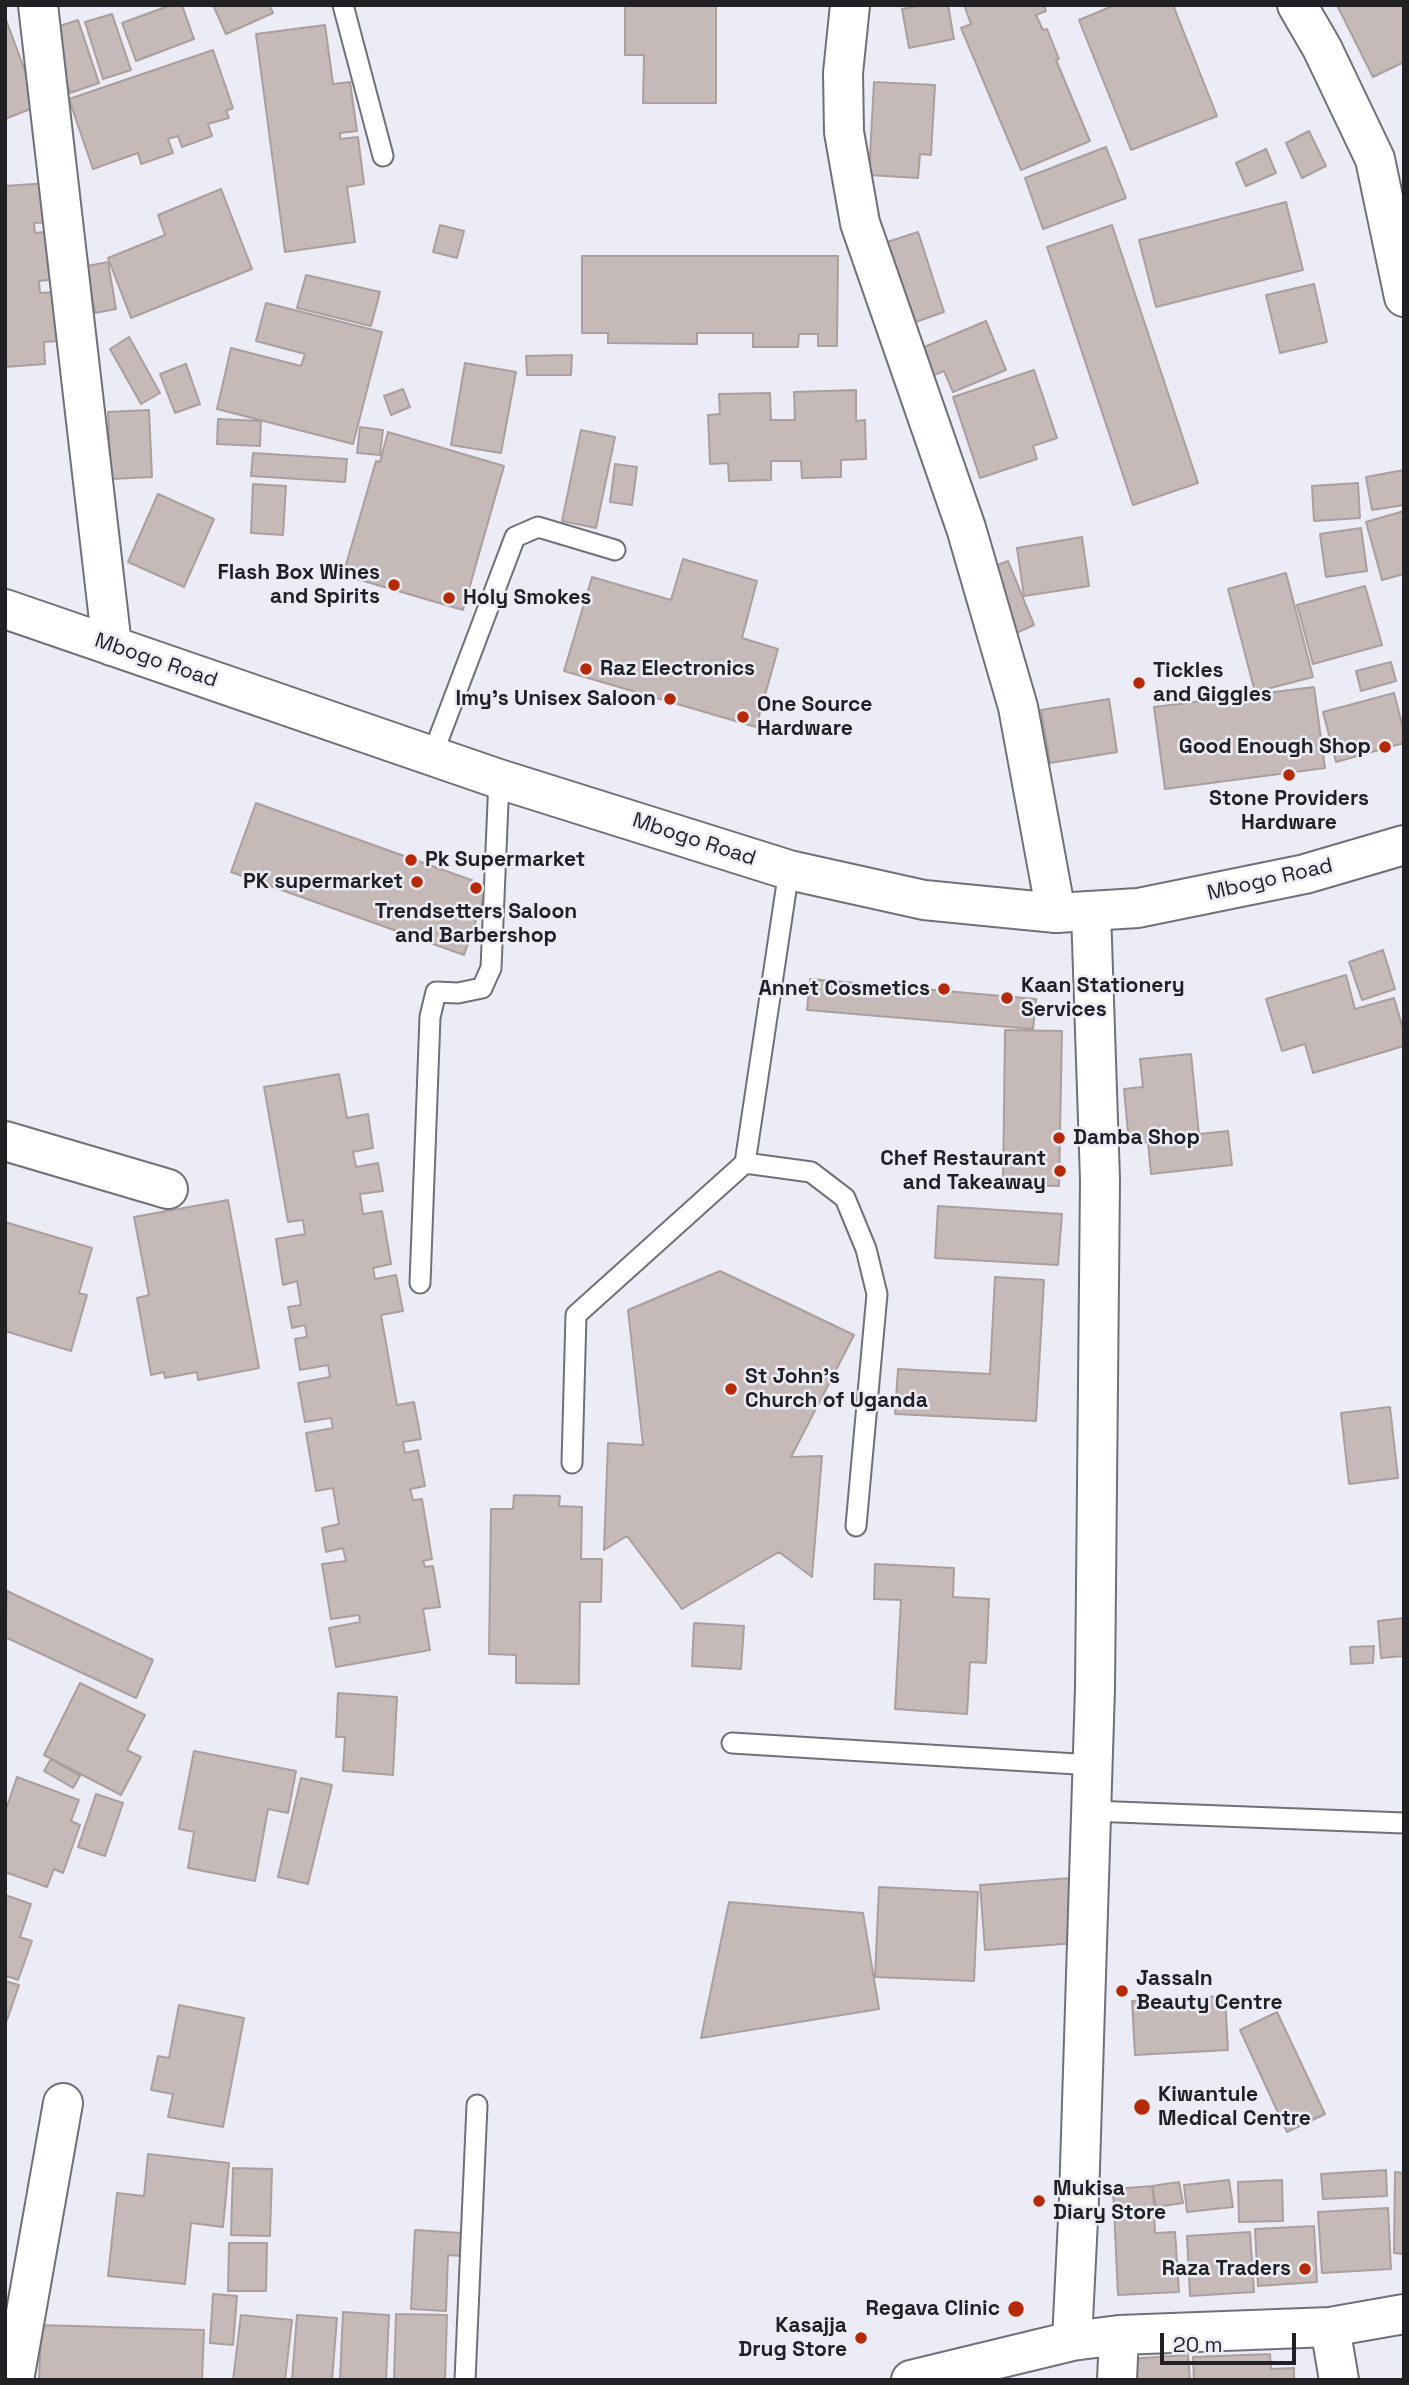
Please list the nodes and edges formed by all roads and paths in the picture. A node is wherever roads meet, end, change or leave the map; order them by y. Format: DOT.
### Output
graph roads {
  1 [pos="38,5"];
  2 [pos="343,5"];
  3 [pos="850,5"];
  4 [pos="1297,5"];
  5 [pos="383,156"];
  6 [pos="1404,297"];
  7 [pos="615,550"];
  8 [pos="5,609"];
  9 [pos="112,646"];
  10 [pos="432,756"];
  11 [pos="499,779"];
  12 [pos="1404,845"];
  13 [pos="789,870"];
  14 [pos="1074,912"];
  15 [pos="5,1141"];
  16 [pos="745,1163"];
  17 [pos="168,1189"];
  18 [pos="420,1283"];
  19 [pos="572,1463"];
  20 [pos="856,1526"];
  21 [pos="732,1743"];
  22 [pos="1093,1765"];
  23 [pos="1091,1811"];
  24 [pos="1404,1823"];
  25 [pos="64,2103"];
  26 [pos="477,2105"];
  27 [pos="1404,2314"];
  28 [pos="1330,2327"];
  29 [pos="1119,2336"];
  30 [pos="1072,2341"];
  31 [pos="14,2380"];
  32 [pos="465,2380"];
  33 [pos="911,2380"];
  34 [pos="1117,2380"];
  35 [pos="1339,2380"];
  1 -- 9 [label="street"];
  2 -- 5 [label="lane"];
  3 -- 14 [label="street"];
  4 -- 6 [label="street"];
  7 -- 10 [label="lane"];
  8 -- 9 [label="street, Mbogo Road"];
  9 -- 10 [label="street, Mbogo Road"];
  10 -- 11 [label="street, Mbogo Road"];
  11 -- 13 [label="street, Mbogo Road"];
  11 -- 18 [label="lane"];
  12 -- 14 [label="street, Mbogo Road"];
  13 -- 14 [label="street, Mbogo Road"];
  13 -- 16 [label="lane"];
  14 -- 22 [label="street"];
  15 -- 17 [label="street"];
  16 -- 19 [label="lane"];
  16 -- 20 [label="lane"];
  21 -- 22 [label="lane"];
  22 -- 23 [label="street"];
  23 -- 24 [label="lane"];
  23 -- 30 [label="street"];
  25 -- 31 [label="street"];
  26 -- 32 [label="lane"];
  27 -- 28 [label="street"];
  28 -- 29 [label="street"];
  28 -- 35 [label="street"];
  29 -- 30 [label="street"];
  29 -- 34 [label="street"];
  30 -- 33 [label="street"];
}
